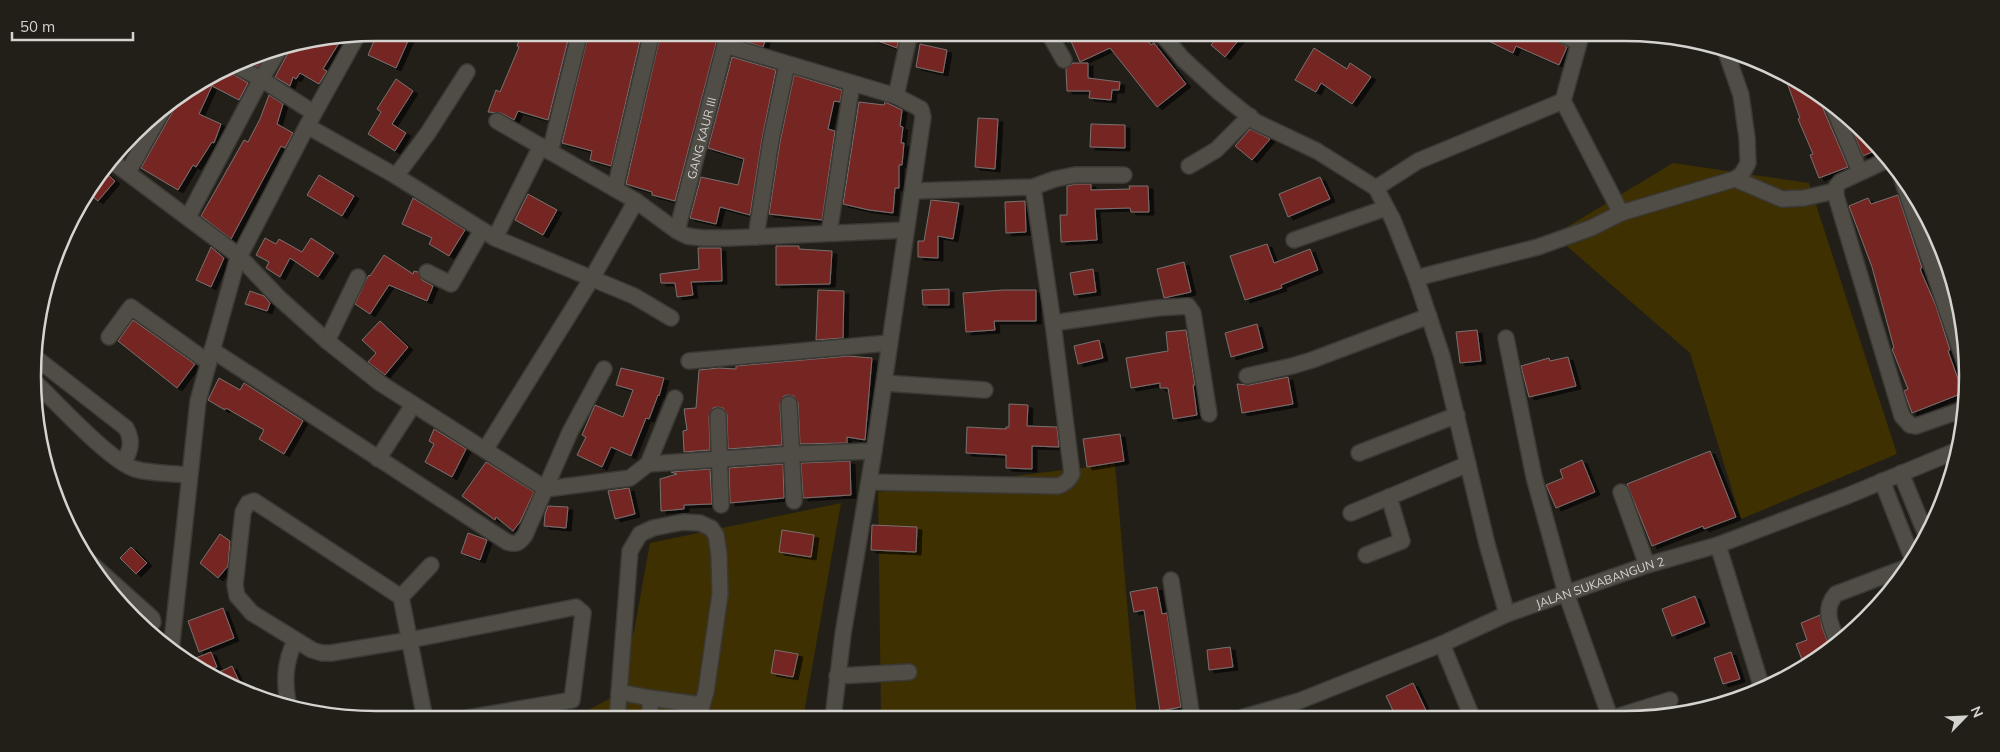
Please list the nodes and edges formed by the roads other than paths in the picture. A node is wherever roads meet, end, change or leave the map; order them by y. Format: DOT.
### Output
graph roads {
  1 [pos="577,41"];
  2 [pos="650,41"];
  3 [pos="726,41"];
  4 [pos="732,41"];
  5 [pos="908,41"];
  6 [pos="1053,41"];
  7 [pos="1168,41"];
  8 [pos="1579,41"];
  9 [pos="354,42"];
  10 [pos="274,57"];
  11 [pos="1728,58"];
  12 [pos="1064,60"];
  13 [pos="787,64"];
  14 [pos="244,69"];
  15 [pos="467,72"];
  16 [pos="261,79"];
  17 [pos="852,83"];
  18 [pos="896,96"];
  19 [pos="1563,101"];
  20 [pos="1250,116"];
  21 [pos="1838,118"];
  22 [pos="310,119"];
  23 [pos="497,121"];
  24 [pos="155,124"];
  25 [pos="546,149"];
  26 [pos="1882,162"];
  27 [pos="116,164"];
  28 [pos="1188,166"];
  29 [pos="128,172"];
  30 [pos="1860,172"];
  31 [pos="1124,175"];
  32 [pos="396,176"];
  33 [pos="1736,179"];
  34 [pos="1033,187"];
  35 [pos="615,188"];
  36 [pos="1376,188"];
  37 [pos="913,191"];
  38 [pos="1835,192"];
  39 [pos="636,201"];
  40 [pos="1910,203"];
  41 [pos="1386,208"];
  42 [pos="1621,213"];
  43 [pos="188,217"];
  44 [pos="482,230"];
  45 [pos="906,230"];
  46 [pos="677,231"];
  47 [pos="829,233"];
  48 [pos="756,236"];
  49 [pos="495,238"];
  50 [pos="1294,240"];
  51 [pos="239,256"];
  52 [pos="427,272"];
  53 [pos="358,277"];
  54 [pos="592,278"];
  55 [pos="1416,278"];
  56 [pos="1429,316"];
  57 [pos="671,318"];
  58 [pos="1053,323"];
  59 [pos="109,337"];
  60 [pos="1506,338"];
  61 [pos="1957,338"];
  62 [pos="327,341"];
  63 [pos="889,343"];
  64 [pos="210,356"];
  65 [pos="689,361"];
  66 [pos="42,362"];
  67 [pos="604,369"];
  68 [pos="1247,376"];
  69 [pos="884,383"];
  70 [pos="42,388"];
  71 [pos="985,390"];
  72 [pos="675,398"];
  73 [pos="413,404"];
  74 [pos="790,404"];
  75 [pos="1957,412"];
  76 [pos="1210,414"];
  77 [pos="718,416"];
  78 [pos="1456,416"];
  79 [pos="485,450"];
  80 [pos="874,451"];
  81 [pos="1359,452"];
  82 [pos="793,454"];
  83 [pos="1949,454"];
  84 [pos="378,459"];
  85 [pos="719,460"];
  86 [pos="124,462"];
  87 [pos="648,464"];
  88 [pos="1468,464"];
  89 [pos="1901,473"];
  90 [pos="189,475"];
  91 [pos="1882,481"];
  92 [pos="868,482"];
  93 [pos="546,489"];
  94 [pos="1621,492"];
  95 [pos="1389,497"];
  96 [pos="794,501"];
  97 [pos="721,505"];
  98 [pos="1350,513"];
  99 [pos="1923,526"];
  100 [pos="1718,544"];
  101 [pos="1909,550"];
  102 [pos="1366,555"];
  103 [pos="431,565"];
  104 [pos="1646,565"];
  105 [pos="1896,571"];
  106 [pos="110,580"];
  107 [pos="1171,580"];
  108 [pos="1566,594"];
  109 [pos="401,598"];
  110 [pos="1507,614"];
  111 [pos="151,624"];
  112 [pos="1835,636"];
  113 [pos="410,640"];
  114 [pos="295,641"];
  115 [pos="172,642"];
  116 [pos="1442,644"];
  117 [pos="909,672"];
  118 [pos="837,676"];
  119 [pos="1760,681"];
  120 [pos="619,692"];
  121 [pos="650,698"];
  122 [pos="288,699"];
  123 [pos="1670,700"];
  124 [pos="702,705"];
  125 [pos="1637,710"];
  126 [pos="423,711"];
  127 [pos="510,711"];
  128 [pos="618,711"];
  129 [pos="650,711"];
  130 [pos="700,711"];
  131 [pos="834,711"];
  132 [pos="1191,711"];
  133 [pos="1267,711"];
  134 [pos="1470,711"];
  135 [pos="1608,711"];
  1 -- 25 [label="street"];
  2 -- 35 [label="street"];
  3 -- 46 [label="street, GANG KAUR III"];
  4 -- 13 [label="street"];
  5 -- 18 [label="street"];
  6 -- 12 [label="street"];
  7 -- 20 [label="street"];
  8 -- 19 [label="street"];
  9 -- 22 [label="street"];
  10 -- 16 [label="street"];
  11 -- 33 [label="street"];
  13 -- 17 [label="street"];
  13 -- 48 [label="street"];
  14 -- 16 [label="street"];
  15 -- 32 [label="street"];
  16 -- 22 [label="street"];
  16 -- 43 [label="street"];
  17 -- 18 [label="street"];
  17 -- 47 [label="street"];
  18 -- 37 [label="street"];
  19 -- 36 [label="street"];
  19 -- 42 [label="street"];
  20 -- 28 [label="street"];
  20 -- 36 [label="street"];
  21 -- 30 [label="street"];
  22 -- 32 [label="street"];
  22 -- 51 [label="street"];
  23 -- 25 [label="street"];
  24 -- 29 [label="street"];
  25 -- 35 [label="street"];
  25 -- 49 [label="street"];
  26 -- 30 [label="street"];
  27 -- 29 [label="street"];
  29 -- 43 [label="street"];
  30 -- 38 [label="street"];
  31 -- 34 [label="street"];
  32 -- 44 [label="street"];
  33 -- 38 [label="street"];
  33 -- 42 [label="street"];
  34 -- 37 [label="street"];
  34 -- 58 [label="street"];
  35 -- 39 [label="street"];
  36 -- 41 [label="street"];
  37 -- 45 [label="street"];
  38 -- 75 [label="street"];
  39 -- 46 [label="street"];
  39 -- 54 [label="street"];
  40 -- 61 [label="street"];
  41 -- 50 [label="street"];
  41 -- 55 [label="street"];
  42 -- 55 [label="street"];
  43 -- 51 [label="street"];
  44 -- 49 [label="street"];
  44 -- 52 [label="street"];
  45 -- 47 [label="street"];
  45 -- 63 [label="street"];
  46 -- 48 [label="street"];
  47 -- 48 [label="street"];
  49 -- 54 [label="street"];
  51 -- 62 [label="street"];
  51 -- 64 [label="street"];
  53 -- 62 [label="street"];
  54 -- 57 [label="street"];
  54 -- 79 [label="street"];
  55 -- 56 [label="street"];
  56 -- 68 [label="street"];
  56 -- 78 [label="street"];
  58 -- 76 [label="street"];
  58 -- 92 [label="street"];
  59 -- 64 [label="street"];
  60 -- 108 [label="street"];
  62 -- 73 [label="street"];
  63 -- 65 [label="street"];
  63 -- 69 [label="street"];
  64 -- 84 [label="street"];
  64 -- 90 [label="street"];
  66 -- 86 [label="street"];
  67 -- 93 [label="street"];
  69 -- 71 [label="street"];
  69 -- 80 [label="street"];
  70 -- 86 [label="street"];
  72 -- 87 [label="street"];
  73 -- 79 [label="street"];
  73 -- 84 [label="street"];
  74 -- 82 [label="street"];
  77 -- 85 [label="street"];
  78 -- 81 [label="street"];
  78 -- 88 [label="street"];
  79 -- 93 [label="street"];
  80 -- 82 [label="street"];
  80 -- 92 [label="street"];
  82 -- 85 [label="street"];
  82 -- 96 [label="street"];
  83 -- 89 [label="street, JALAN SUKABANGUN 2"];
  84 -- 93 [label="street"];
  85 -- 87 [label="street"];
  85 -- 97 [label="street"];
  86 -- 90 [label="street"];
  87 -- 93 [label="street"];
  88 -- 95 [label="street"];
  88 -- 110 [label="street"];
  89 -- 91 [label="street, JALAN SUKABANGUN 2"];
  89 -- 99 [label="street"];
  90 -- 115 [label="street"];
  91 -- 100 [label="street, JALAN SUKABANGUN 2"];
  91 -- 101 [label="street"];
  92 -- 118 [label="street"];
  94 -- 104 [label="street"];
  95 -- 98 [label="street"];
  95 -- 102 [label="street"];
  100 -- 104 [label="street, JALAN SUKABANGUN 2"];
  100 -- 119 [label="street"];
  103 -- 109 [label="street"];
  104 -- 108 [label="street, JALAN SUKABANGUN 2"];
  105 -- 112 [label="street"];
  106 -- 111 [label="street"];
  107 -- 132 [label="street"];
  108 -- 110 [label="street, JALAN SUKABANGUN 2"];
  108 -- 135 [label="street"];
  109 -- 113 [label="street"];
  109 -- 114 [label="street"];
  110 -- 116 [label="street, JALAN SUKABANGUN 2"];
  113 -- 114 [label="street"];
  113 -- 126 [label="street"];
  113 -- 127 [label="street"];
  114 -- 122 [label="street"];
  116 -- 133 [label="street, JALAN SUKABANGUN 2"];
  116 -- 134 [label="street"];
  117 -- 118 [label="street"];
  118 -- 131 [label="street"];
  120 -- 121 [label="street"];
  120 -- 124 [label="street"];
  120 -- 128 [label="street"];
  121 -- 124 [label="street"];
  121 -- 129 [label="street"];
  123 -- 125 [label="street"];
  124 -- 130 [label="street"];
}
